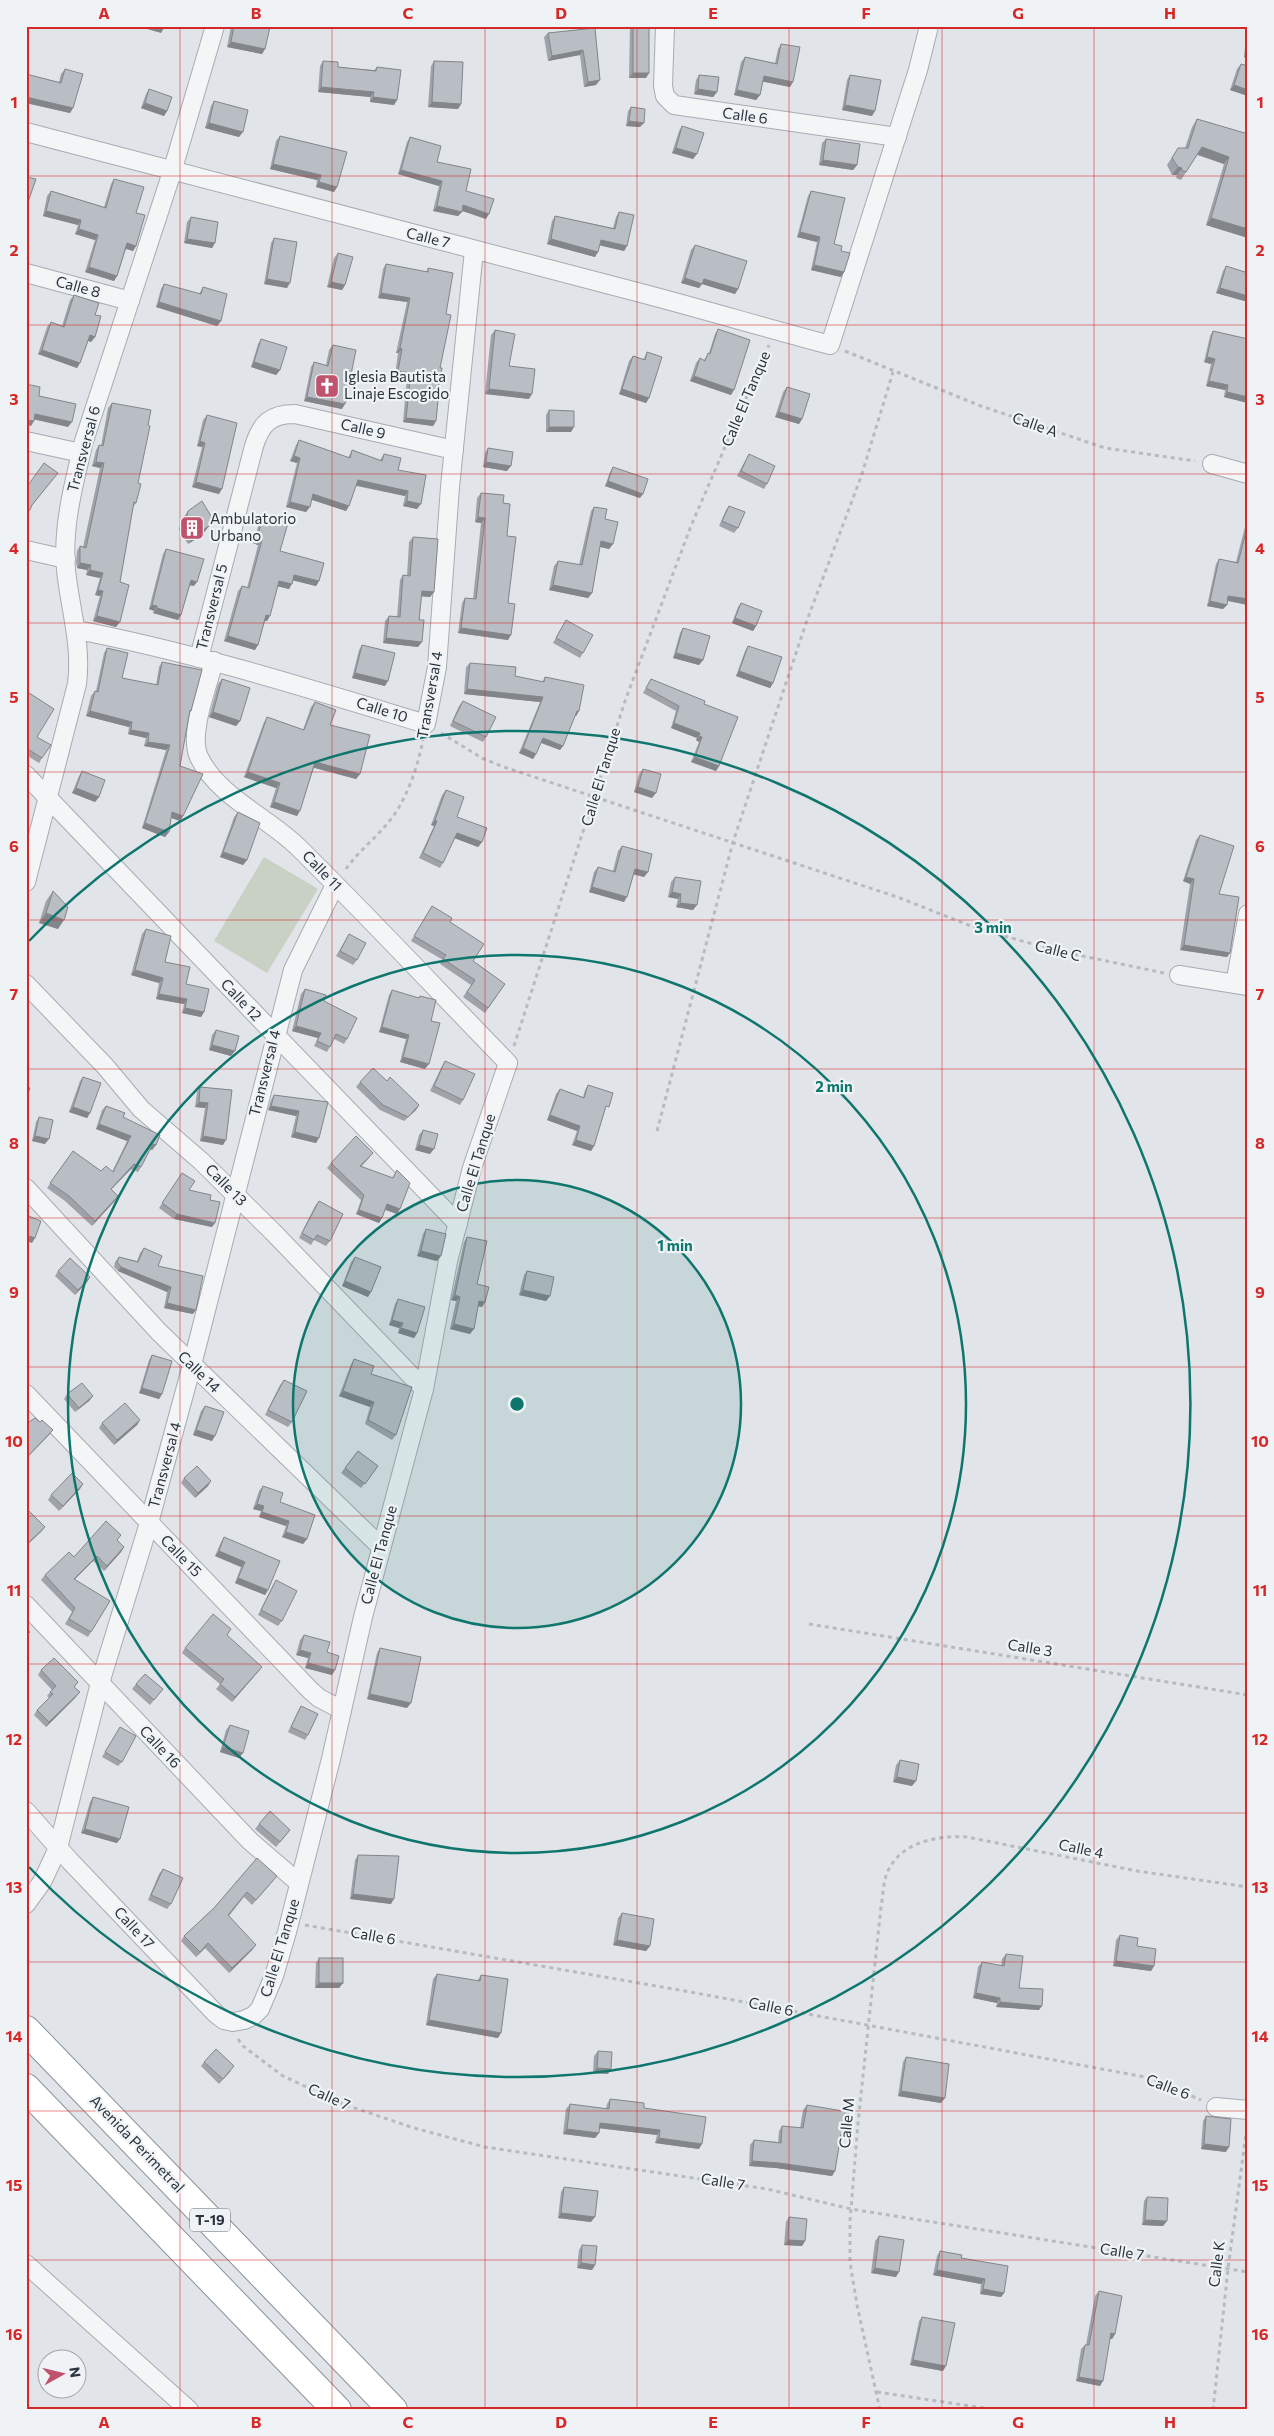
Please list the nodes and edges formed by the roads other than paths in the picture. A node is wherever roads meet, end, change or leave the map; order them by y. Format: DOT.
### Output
graph roads {
  1 [pos="215,26"];
  2 [pos="665,26"];
  3 [pos="929,26"];
  4 [pos="26,132"];
  5 [pos="897,137"];
  6 [pos="172,172"];
  7 [pos="474,250"];
  8 [pos="26,273"];
  9 [pos="130,301"];
  10 [pos="272,417"];
  11 [pos="26,441"];
  12 [pos="454,450"];
  13 [pos="81,453"];
  14 [pos="1212,464"];
  15 [pos="1248,474"];
  16 [pos="26,550"];
  17 [pos="66,559"];
  18 [pos="77,630"];
  19 [pos="207,659"];
  20 [pos="426,724"];
  21 [pos="26,775"];
  22 [pos="48,798"];
  23 [pos="26,882"];
  24 [pos="335,885"];
  25 [pos="1248,914"];
  26 [pos="1179,975"];
  27 [pos="26,984"];
  28 [pos="1242,985"];
  29 [pos="274,1036"];
  30 [pos="508,1063"];
  31 [pos="26,1188"];
  32 [pos="235,1194"];
  33 [pos="458,1224"];
  34 [pos="192,1365"];
  35 [pos="424,1389"];
  36 [pos="26,1394"];
  37 [pos="150,1523"];
  38 [pos="381,1548"];
  39 [pos="26,1605"];
  40 [pos="100,1683"];
  41 [pos="342,1710"];
  42 [pos="26,1811"];
  43 [pos="58,1848"];
  44 [pos="300,1883"];
  45 [pos="26,1904"];
  46 [pos="253,2016"];
  47 [pos="26,2030"];
  48 [pos="26,2088"];
  49 [pos="1216,2107"];
  50 [pos="1248,2110"];
  51 [pos="26,2264"];
  52 [pos="189,2410"];
  53 [pos="337,2410"];
  54 [pos="393,2410"];
  1 -- 6 [label="street, Transversal 6"];
  2 -- 5 [label="street, Calle 6"];
  3 -- 5 [label="street"];
  4 -- 6 [label="street, Calle 7"];
  5 -- 7 [label="street, Calle 7"];
  6 -- 7 [label="street, Calle 7"];
  6 -- 9 [label="street, Transversal 6"];
  7 -- 12 [label="street, Transversal 4"];
  8 -- 9 [label="street, Calle 8"];
  9 -- 13 [label="street, Transversal 6"];
  10 -- 12 [label="street, Calle 9"];
  10 -- 19 [label="street, Transversal 5"];
  11 -- 13 [label="street"];
  12 -- 20 [label="street, Transversal 4"];
  13 -- 17 [label="street, Transversal 6"];
  14 -- 15 [label="street"];
  16 -- 17 [label="street"];
  17 -- 18 [label="street, Transversal 6"];
  18 -- 19 [label="street, Calle 10"];
  18 -- 22 [label="street, Transversal 6"];
  19 -- 20 [label="street, Calle 10"];
  19 -- 24 [label="street, Calle 11"];
  21 -- 22 [label="street, Calle 12"];
  22 -- 23 [label="street, Transversal 6"];
  22 -- 29 [label="street, Calle 12"];
  24 -- 29 [label="street, Transversal 4"];
  24 -- 30 [label="street, Calle 11"];
  25 -- 28 [label="street"];
  26 -- 28 [label="street"];
  27 -- 32 [label="street, Calle 13"];
  29 -- 32 [label="street, Transversal 4"];
  29 -- 33 [label="street, Calle 12"];
  30 -- 33 [label="street, Calle El Tanque"];
  31 -- 34 [label="street, Calle 14"];
  32 -- 34 [label="street, Transversal 4"];
  32 -- 35 [label="street, Calle 13"];
  33 -- 35 [label="street, Calle El Tanque"];
  34 -- 37 [label="street, Transversal 4"];
  34 -- 38 [label="street, Calle 14"];
  35 -- 38 [label="street, Calle El Tanque"];
  36 -- 37 [label="street, Calle 15"];
  37 -- 40 [label="street, Transversal 4"];
  37 -- 41 [label="street, Calle 15"];
  38 -- 41 [label="street, Calle El Tanque"];
  39 -- 40 [label="street, Calle 16"];
  40 -- 43 [label="street, Transversal 4"];
  40 -- 44 [label="street, Calle 16"];
  41 -- 44 [label="street, Calle El Tanque"];
  42 -- 43 [label="street, Calle 17"];
  43 -- 45 [label="street, Transversal 4"];
  43 -- 46 [label="street, Calle 17"];
  44 -- 46 [label="street, Calle El Tanque"];
  47 -- 54 [label="highway, Avenida Perimetral / T-19"];
  48 -- 53 [label="highway, T-19"];
  49 -- 50 [label="street"];
  51 -- 52 [label="street"];
}
